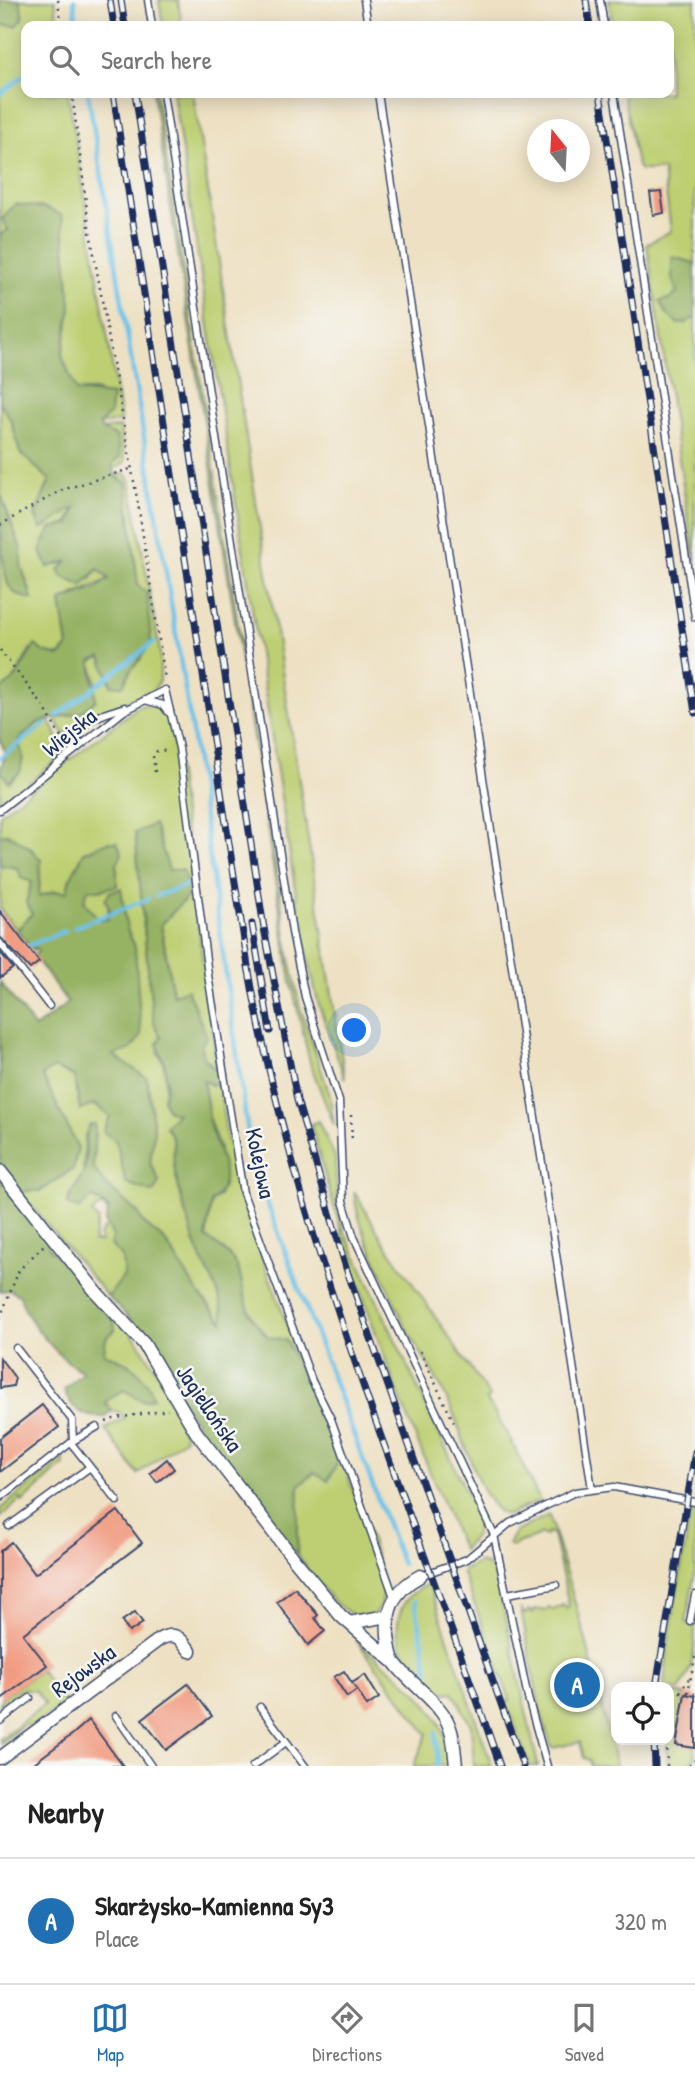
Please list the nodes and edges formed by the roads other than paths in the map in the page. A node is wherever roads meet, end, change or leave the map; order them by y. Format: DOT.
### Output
graph roads {
  1 [pos="148,0"];
  2 [pos="364,0"];
  3 [pos="600,0"];
  4 [pos="151,21"];
  5 [pos="367,21"];
  6 [pos="603,21"];
  7 [pos="164,98"];
  8 [pos="379,98"];
  9 [pos="615,98"];
  10 [pos="695,617"];
  11 [pos="165,690"];
  12 [pos="146,700"];
  13 [pos="114,714"];
  14 [pos="172,716"];
  15 [pos="71,753"];
  16 [pos="0,810"];
  17 [pos="0,943"];
  18 [pos="49,1006"];
  19 [pos="0,1171"];
  20 [pos="16,1348"];
  21 [pos="97,1427"];
  22 [pos="72,1442"];
  23 [pos="90,1467"];
  24 [pos="592,1489"];
  25 [pos="0,1498"];
  26 [pos="117,1501"];
  27 [pos="695,1502"];
  28 [pos="9,1527"];
  29 [pos="494,1535"];
  30 [pos="420,1576"];
  31 [pos="556,1585"];
  32 [pos="507,1594"];
  33 [pos="695,1595"];
  34 [pos="394,1597"];
  35 [pos="388,1616"];
  36 [pos="690,1621"];
  37 [pos="349,1623"];
  38 [pos="190,1651"];
  39 [pos="393,1661"];
  40 [pos="30,1698"];
  41 [pos="260,1707"];
  42 [pos="116,1716"];
  43 [pos="0,1721"];
  44 [pos="286,1742"];
  45 [pos="1,1756"];
  46 [pos="151,1766"];
  47 [pos="253,1766"];
  48 [pos="305,1766"];
  49 [pos="456,1766"];
  50 [pos="547,1766"];
  1 -- 4 [label="lane"];
  2 -- 5 [label="lane"];
  3 -- 6 [label="lane"];
  7 -- 29 [label="lane"];
  8 -- 24 [label="lane"];
  9 -- 10 [label="lane"];
  11 -- 12 [label="lane, Wiejska"];
  11 -- 14 [label="lane, Kolejowa"];
  12 -- 13 [label="lane, Wiejska"];
  12 -- 14 [label="lane"];
  13 -- 15 [label="lane, Wiejska"];
  13 -- 15 [label="lane"];
  14 -- 34 [label="lane, Kolejowa"];
  15 -- 16 [label="lane, Wiejska"];
  17 -- 18 [label="lane"];
  19 -- 37 [label="street, Jagiellońska"];
  20 -- 22 [label="lane"];
  21 -- 22 [label="lane"];
  22 -- 23 [label="lane"];
  22 -- 25 [label="lane"];
  23 -- 26 [label="lane"];
  23 -- 28 [label="lane"];
  24 -- 27 [label="lane"];
  24 -- 29 [label="lane"];
  29 -- 30 [label="lane"];
  29 -- 32 [label="lane"];
  30 -- 34 [label="street"];
  31 -- 32 [label="lane"];
  32 -- 50 [label="lane"];
  33 -- 36 [label="lane"];
  34 -- 35 [label="street"];
  35 -- 37 [label="street"];
  35 -- 39 [label="street"];
  37 -- 39 [label="street, Jagiellońska"];
  38 -- 45 [label="street, Rejowska"];
  39 -- 49 [label="street"];
  40 -- 43 [label="lane"];
  41 -- 44 [label="lane"];
  42 -- 46 [label="lane"];
  44 -- 47 [label="lane"];
  44 -- 48 [label="lane"];
}
